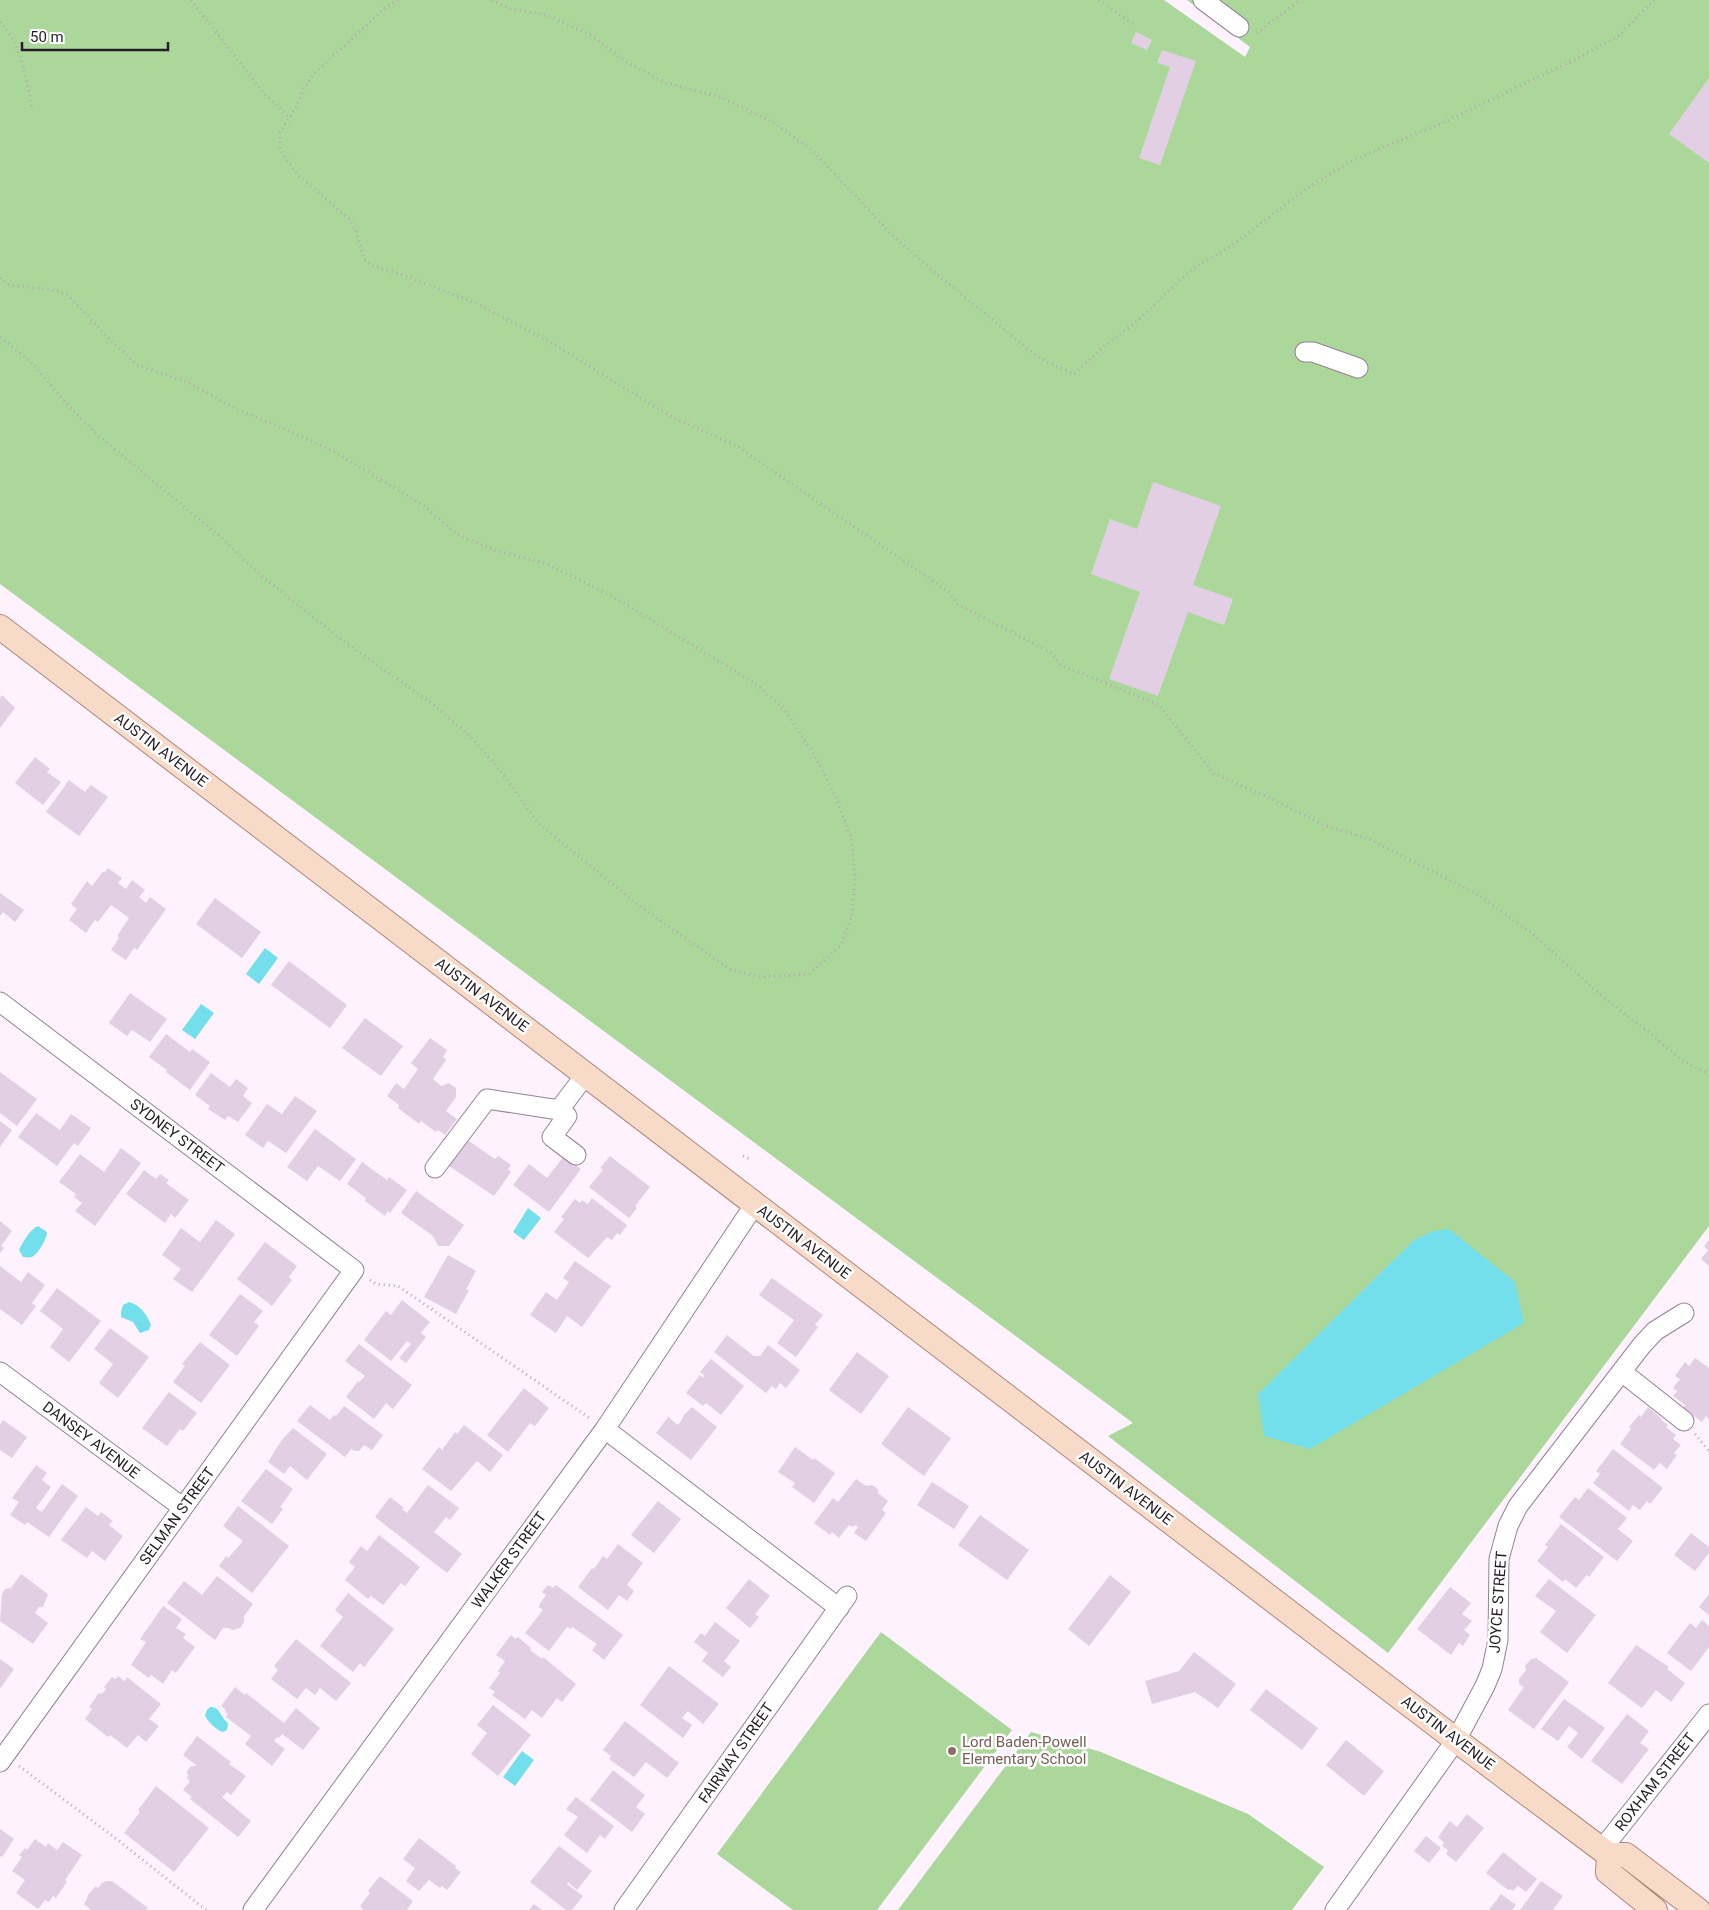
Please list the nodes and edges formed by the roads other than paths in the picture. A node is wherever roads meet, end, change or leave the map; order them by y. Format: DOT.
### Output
graph roads {
  1 [pos="1203,0"];
  2 [pos="1239,27"];
  3 [pos="1305,352"];
  4 [pos="1358,368"];
  5 [pos="0,627"];
  6 [pos="0,1002"];
  7 [pos="586,1074"];
  8 [pos="559,1110"];
  9 [pos="576,1155"];
  10 [pos="435,1168"];
  11 [pos="755,1204"];
  12 [pos="354,1270"];
  13 [pos="1684,1313"];
  14 [pos="0,1372"];
  15 [pos="1622,1372"];
  16 [pos="1684,1421"];
  17 [pos="605,1428"];
  18 [pos="182,1507"];
  19 [pos="1709,1714"];
  20 [pos="1456,1740"];
  21 [pos="2,1758"];
  22 [pos="1605,1852"];
  23 [pos="253,1910"];
  24 [pos="624,1910"];
  25 [pos="1336,1910"];
  26 [pos="1655,1910"];
  27 [pos="1698,1910"];
  1 -- 2 [label="street"];
  3 -- 4 [label="street"];
  5 -- 7 [label="main road, AUSTIN AVENUE"];
  6 -- 12 [label="street, SYDNEY STREET"];
  7 -- 8 [label="street"];
  7 -- 11 [label="main road, AUSTIN AVENUE"];
  8 -- 9 [label="street"];
  8 -- 10 [label="street"];
  11 -- 17 [label="street, WALKER STREET"];
  11 -- 20 [label="main road, AUSTIN AVENUE"];
  12 -- 18 [label="street, SELMAN STREET"];
  13 -- 15 [label="street, JOYCE STREET"];
  14 -- 18 [label="street, DANSEY AVENUE"];
  15 -- 16 [label="street"];
  15 -- 20 [label="street, JOYCE STREET"];
  17 -- 23 [label="street, WALKER STREET"];
  17 -- 24 [label="street, FAIRWAY STREET"];
  18 -- 21 [label="street, SELMAN STREET"];
  19 -- 22 [label="street, ROXHAM STREET"];
  20 -- 22 [label="main road, AUSTIN AVENUE"];
  20 -- 25 [label="street, JOYCE STREET"];
  22 -- 26 [label="main road"];
  22 -- 27 [label="main road, AUSTIN AVENUE"];
}
